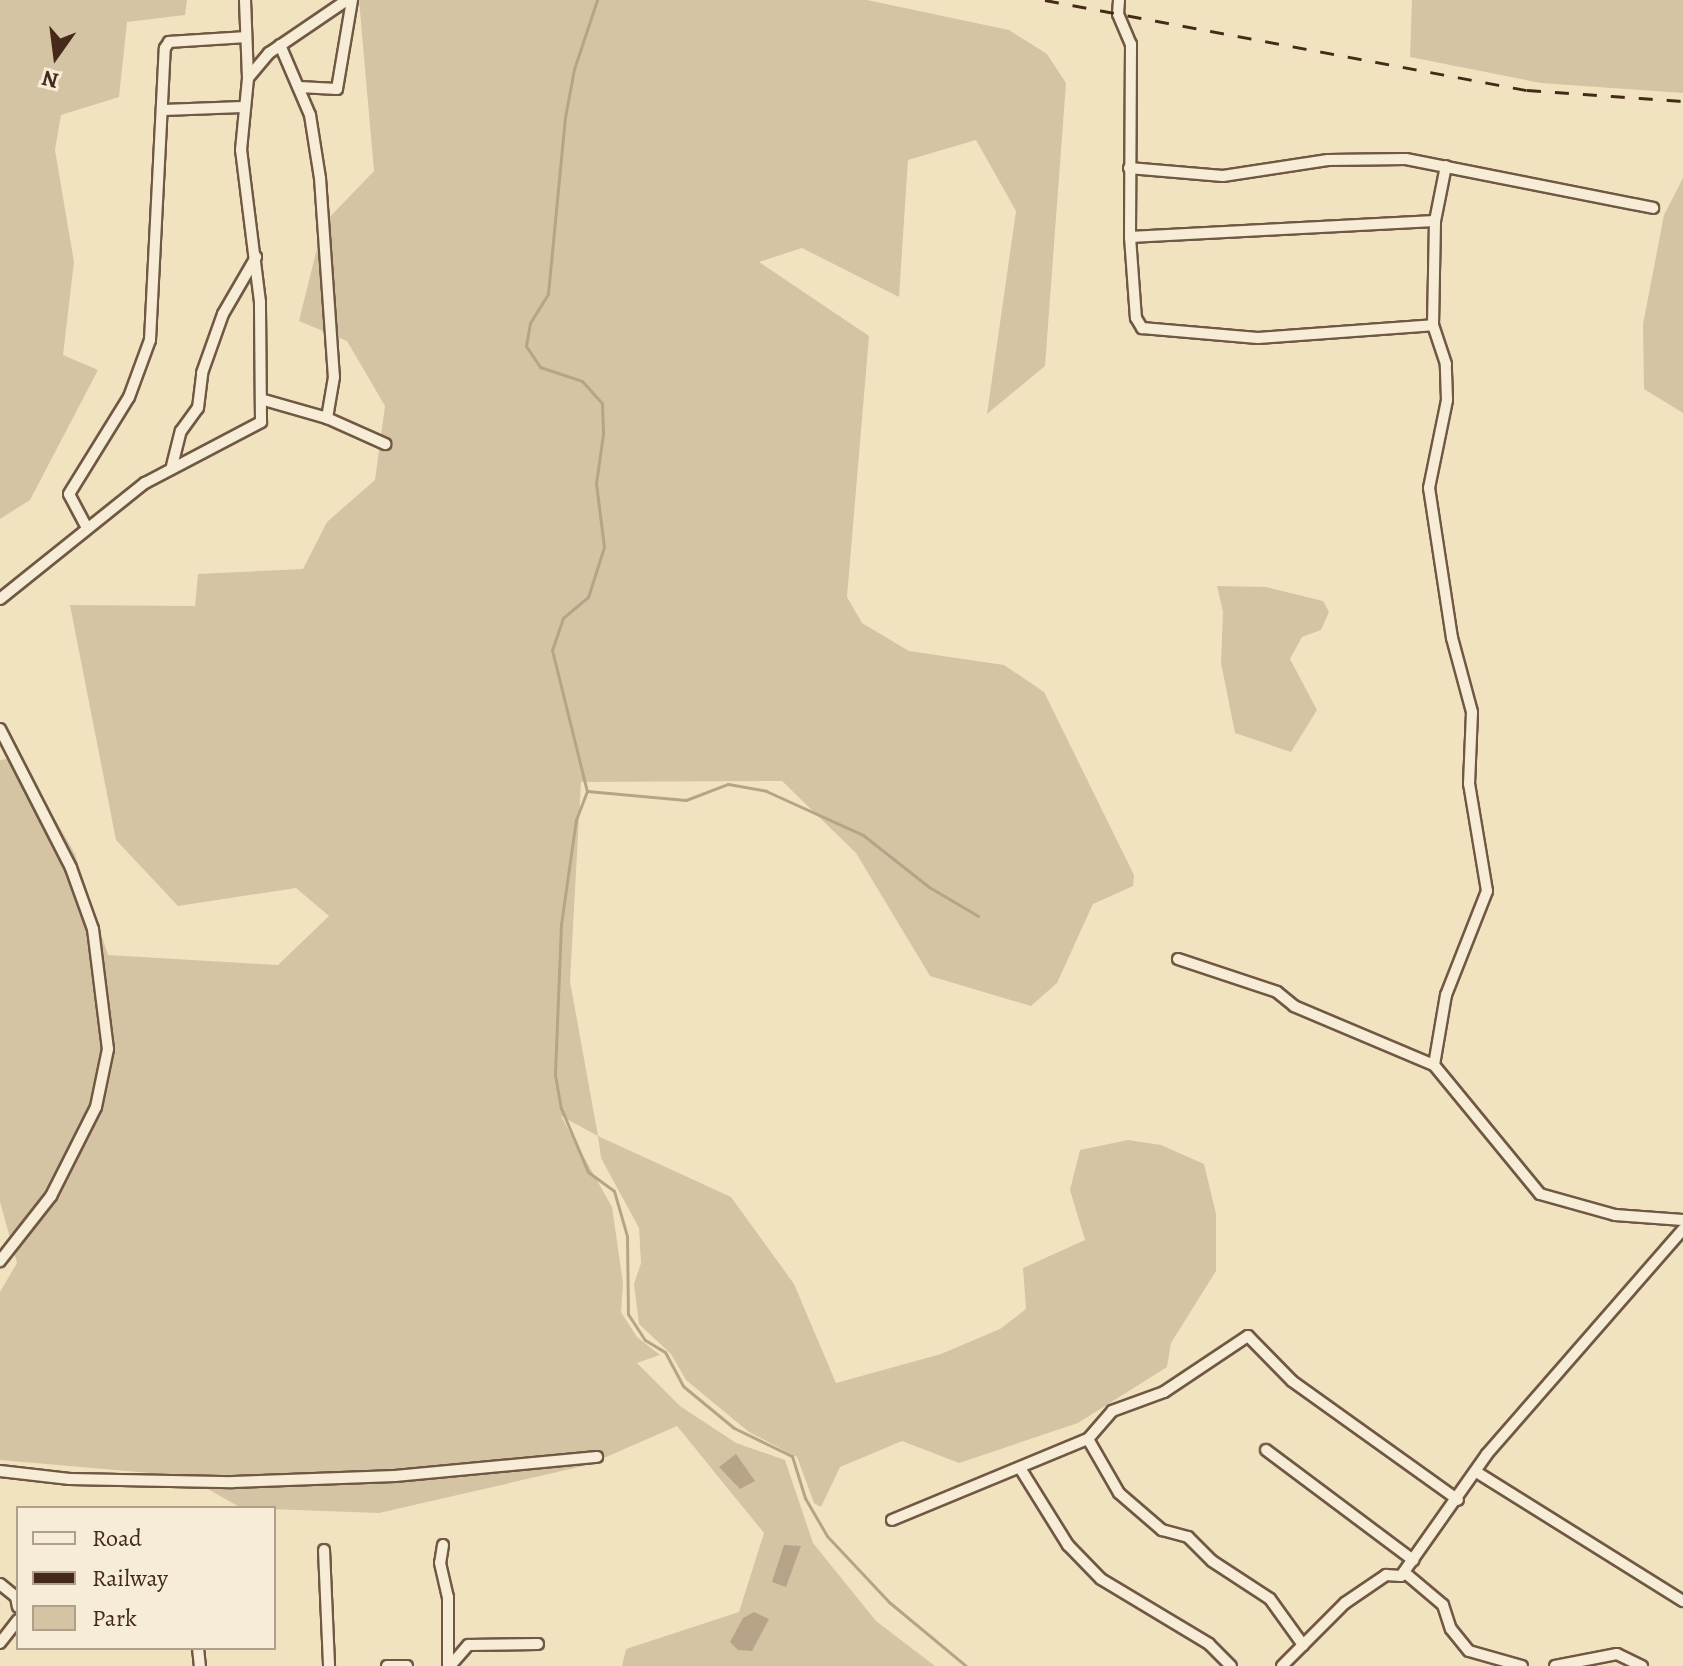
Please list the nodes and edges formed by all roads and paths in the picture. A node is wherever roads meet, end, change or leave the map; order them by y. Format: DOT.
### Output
graph roads {
  1 [pos="245,0"];
  2 [pos="349,0"];
  3 [pos="1119,0"];
  4 [pos="246,37"];
  5 [pos="280,45"];
  6 [pos="248,78"];
  7 [pos="299,87"];
  8 [pos="244,107"];
  9 [pos="162,110"];
  10 [pos="1446,166"];
  11 [pos="1129,168"];
  12 [pos="1653,208"];
  13 [pos="1435,221"];
  14 [pos="1130,237"];
  15 [pos="257,255"];
  16 [pos="1433,325"];
  17 [pos="264,400"];
  18 [pos="327,418"];
  19 [pos="385,444"];
  20 [pos="172,466"];
  21 [pos="87,528"];
  22 [pos="0,599"];
  23 [pos="0,729"];
  24 [pos="1178,959"];
  25 [pos="1434,1065"];
  26 [pos="1683,1220"];
  27 [pos="1683,1229"];
  28 [pos="0,1261"];
  29 [pos="1088,1439"];
  30 [pos="1266,1450"];
  31 [pos="597,1457"];
  32 [pos="1020,1468"];
  33 [pos="0,1471"];
  34 [pos="1478,1473"];
  35 [pos="1458,1500"];
  36 [pos="892,1520"];
  37 [pos="443,1545"];
  38 [pos="324,1550"];
  39 [pos="1413,1560"];
  40 [pos="1404,1572"];
  41 [pos="0,1584"];
  42 [pos="16,1597"];
  43 [pos="1683,1601"];
  44 [pos="16,1623"];
  45 [pos="0,1643"];
  46 [pos="538,1644"];
  47 [pos="1303,1645"];
  48 [pos="1488,1663"];
  49 [pos="329,1666"];
  50 [pos="387,1666"];
  51 [pos="407,1666"];
  52 [pos="449,1666"];
  53 [pos="1231,1666"];
  54 [pos="1282,1666"];
  55 [pos="1522,1666"];
  56 [pos="1555,1666"];
  57 [pos="1642,1666"];
  1 -- 4 [label="street"];
  2 -- 5 [label="street"];
  2 -- 7 [label="street"];
  3 -- 11 [label="street"];
  4 -- 6 [label="street"];
  4 -- 9 [label="street"];
  5 -- 6 [label="street"];
  5 -- 7 [label="street"];
  6 -- 8 [label="street"];
  7 -- 18 [label="street"];
  8 -- 9 [label="street"];
  8 -- 15 [label="street"];
  9 -- 21 [label="street"];
  10 -- 11 [label="street"];
  10 -- 12 [label="street"];
  10 -- 13 [label="street"];
  11 -- 14 [label="street"];
  13 -- 14 [label="street"];
  13 -- 16 [label="street"];
  14 -- 16 [label="street"];
  15 -- 17 [label="street"];
  15 -- 20 [label="street"];
  16 -- 25 [label="street"];
  17 -- 18 [label="street"];
  17 -- 20 [label="street"];
  18 -- 19 [label="street"];
  20 -- 21 [label="street"];
  21 -- 22 [label="street"];
  23 -- 28 [label="street"];
  24 -- 25 [label="street"];
  25 -- 26 [label="street"];
  27 -- 34 [label="street"];
  29 -- 32 [label="street"];
  29 -- 35 [label="street"];
  29 -- 47 [label="street"];
  30 -- 39 [label="street"];
  31 -- 33 [label="street"];
  32 -- 36 [label="street"];
  32 -- 53 [label="street"];
  34 -- 35 [label="street"];
  34 -- 43 [label="street"];
  35 -- 39 [label="street"];
  37 -- 52 [label="street"];
  38 -- 49 [label="street"];
  39 -- 40 [label="street"];
  40 -- 47 [label="street"];
  40 -- 48 [label="street"];
  41 -- 42 [label="street"];
  44 -- 45 [label="street"];
  46 -- 52 [label="street"];
  47 -- 54 [label="street"];
  48 -- 55 [label="street"];
  50 -- 51 [label="street"];
  56 -- 57 [label="street"];
}
